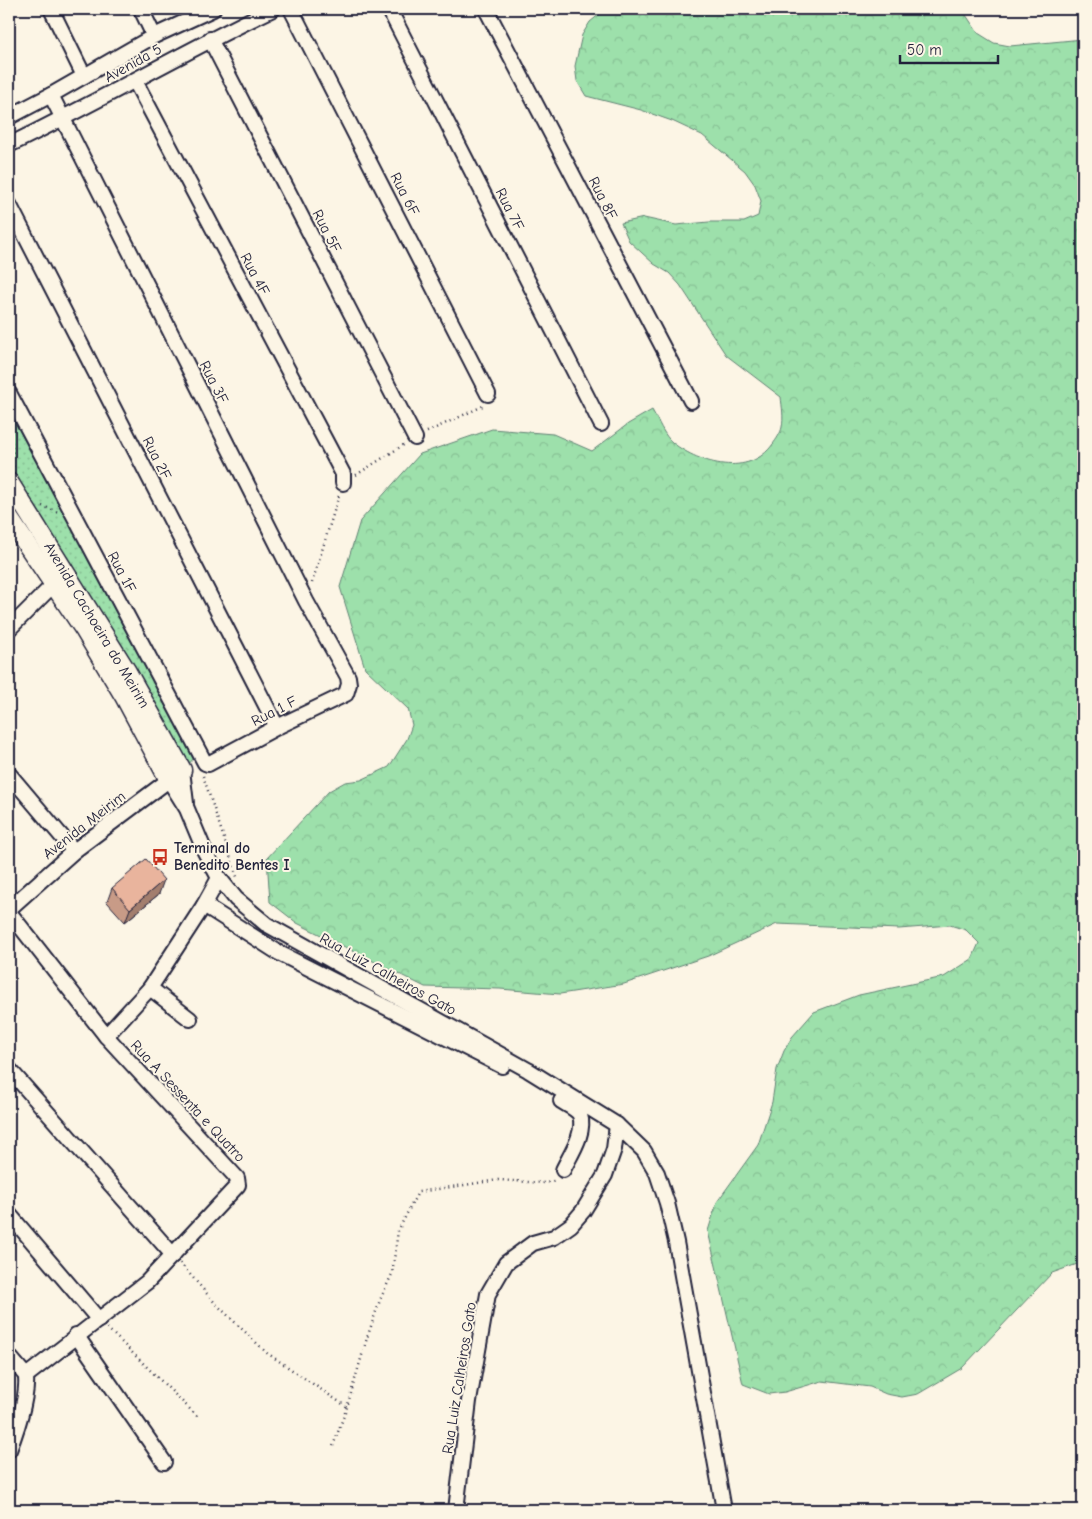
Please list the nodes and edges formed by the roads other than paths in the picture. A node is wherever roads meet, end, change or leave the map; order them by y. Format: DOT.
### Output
graph roads {
  1 [pos="51,9"];
  2 [pos="140,9"];
  3 [pos="214,9"];
  4 [pos="273,9"];
  5 [pos="291,9"];
  6 [pos="389,9"];
  7 [pos="486,9"];
  8 [pos="154,36"];
  9 [pos="210,39"];
  10 [pos="84,76"];
  11 [pos="135,80"];
  12 [pos="51,95"];
  13 [pos="9,116"];
  14 [pos="63,119"];
  15 [pos="9,145"];
  16 [pos="9,204"];
  17 [pos="9,393"];
  18 [pos="488,394"];
  19 [pos="691,401"];
  20 [pos="601,424"];
  21 [pos="415,438"];
  22 [pos="9,482"];
  23 [pos="343,483"];
  24 [pos="9,518"];
  25 [pos="54,584"];
  26 [pos="9,628"];
  27 [pos="349,684"];
  28 [pos="277,727"];
  29 [pos="208,764"];
  30 [pos="9,774"];
  31 [pos="175,775"];
  32 [pos="74,851"];
  33 [pos="219,878"];
  34 [pos="204,905"];
  35 [pos="9,910"];
  36 [pos="150,988"];
  37 [pos="190,1019"];
  38 [pos="106,1036"];
  39 [pos="9,1069"];
  40 [pos="617,1125"];
  41 [pos="563,1170"];
  42 [pos="9,1214"];
  43 [pos="173,1255"];
  44 [pos="100,1320"];
  45 [pos="76,1335"];
  46 [pos="9,1356"];
  47 [pos="26,1376"];
  48 [pos="9,1450"];
  49 [pos="164,1462"];
  50 [pos="456,1510"];
  51 [pos="724,1510"];
  1 -- 10 [label="street"];
  2 -- 8 [label="street"];
  3 -- 8 [label="street, Avenida 5"];
  4 -- 9 [label="street, Avenida 5"];
  5 -- 18 [label="street, Rua 6F"];
  6 -- 20 [label="street, Rua 7F"];
  7 -- 19 [label="street, Rua 8F"];
  8 -- 10 [label="street, Avenida 5"];
  9 -- 11 [label="street, Avenida 5"];
  9 -- 21 [label="street, Rua 5F"];
  10 -- 12 [label="street, Avenida 5"];
  11 -- 14 [label="street, Avenida 5"];
  11 -- 23 [label="street, Rua 4F"];
  12 -- 13 [label="street, Avenida 5"];
  12 -- 14 [label="street, Rua 3F"];
  14 -- 15 [label="street, Avenida 5"];
  14 -- 27 [label="street, Rua 3F"];
  16 -- 28 [label="street, Rua 2F"];
  17 -- 29 [label="street, Rua 1F"];
  22 -- 31 [label="street, Avenida Cachoeira do Meirim"];
  24 -- 25 [label="street, Avenida Cachoeira do Meirim"];
  25 -- 26 [label="street"];
  25 -- 31 [label="street, Avenida Cachoeira do Meirim"];
  27 -- 28 [label="street, Rua 1 F"];
  28 -- 29 [label="street, Rua 1 F"];
  30 -- 32 [label="street"];
  31 -- 32 [label="street, Avenida Meirim"];
  31 -- 33 [label="street, Rua Luiz Calheiros Gato"];
  32 -- 35 [label="street, Avenida Meirim"];
  33 -- 34 [label="street"];
  33 -- 40 [label="street, Rua Luiz Calheiros Gato"];
  34 -- 36 [label="street"];
  34 -- 41 [label="street"];
  35 -- 38 [label="street, Rua A Sessenta e Quatro"];
  36 -- 37 [label="street"];
  36 -- 38 [label="street"];
  38 -- 43 [label="street, Rua A Sessenta e Quatro"];
  39 -- 43 [label="street"];
  40 -- 50 [label="street, Rua Luiz Calheiros Gato"];
  40 -- 51 [label="street, Rua Luiz Calheiros Gato"];
  42 -- 44 [label="street"];
  43 -- 44 [label="street"];
  44 -- 45 [label="street"];
  45 -- 47 [label="street"];
  45 -- 49 [label="street"];
  46 -- 47 [label="street"];
  47 -- 48 [label="street"];
}
